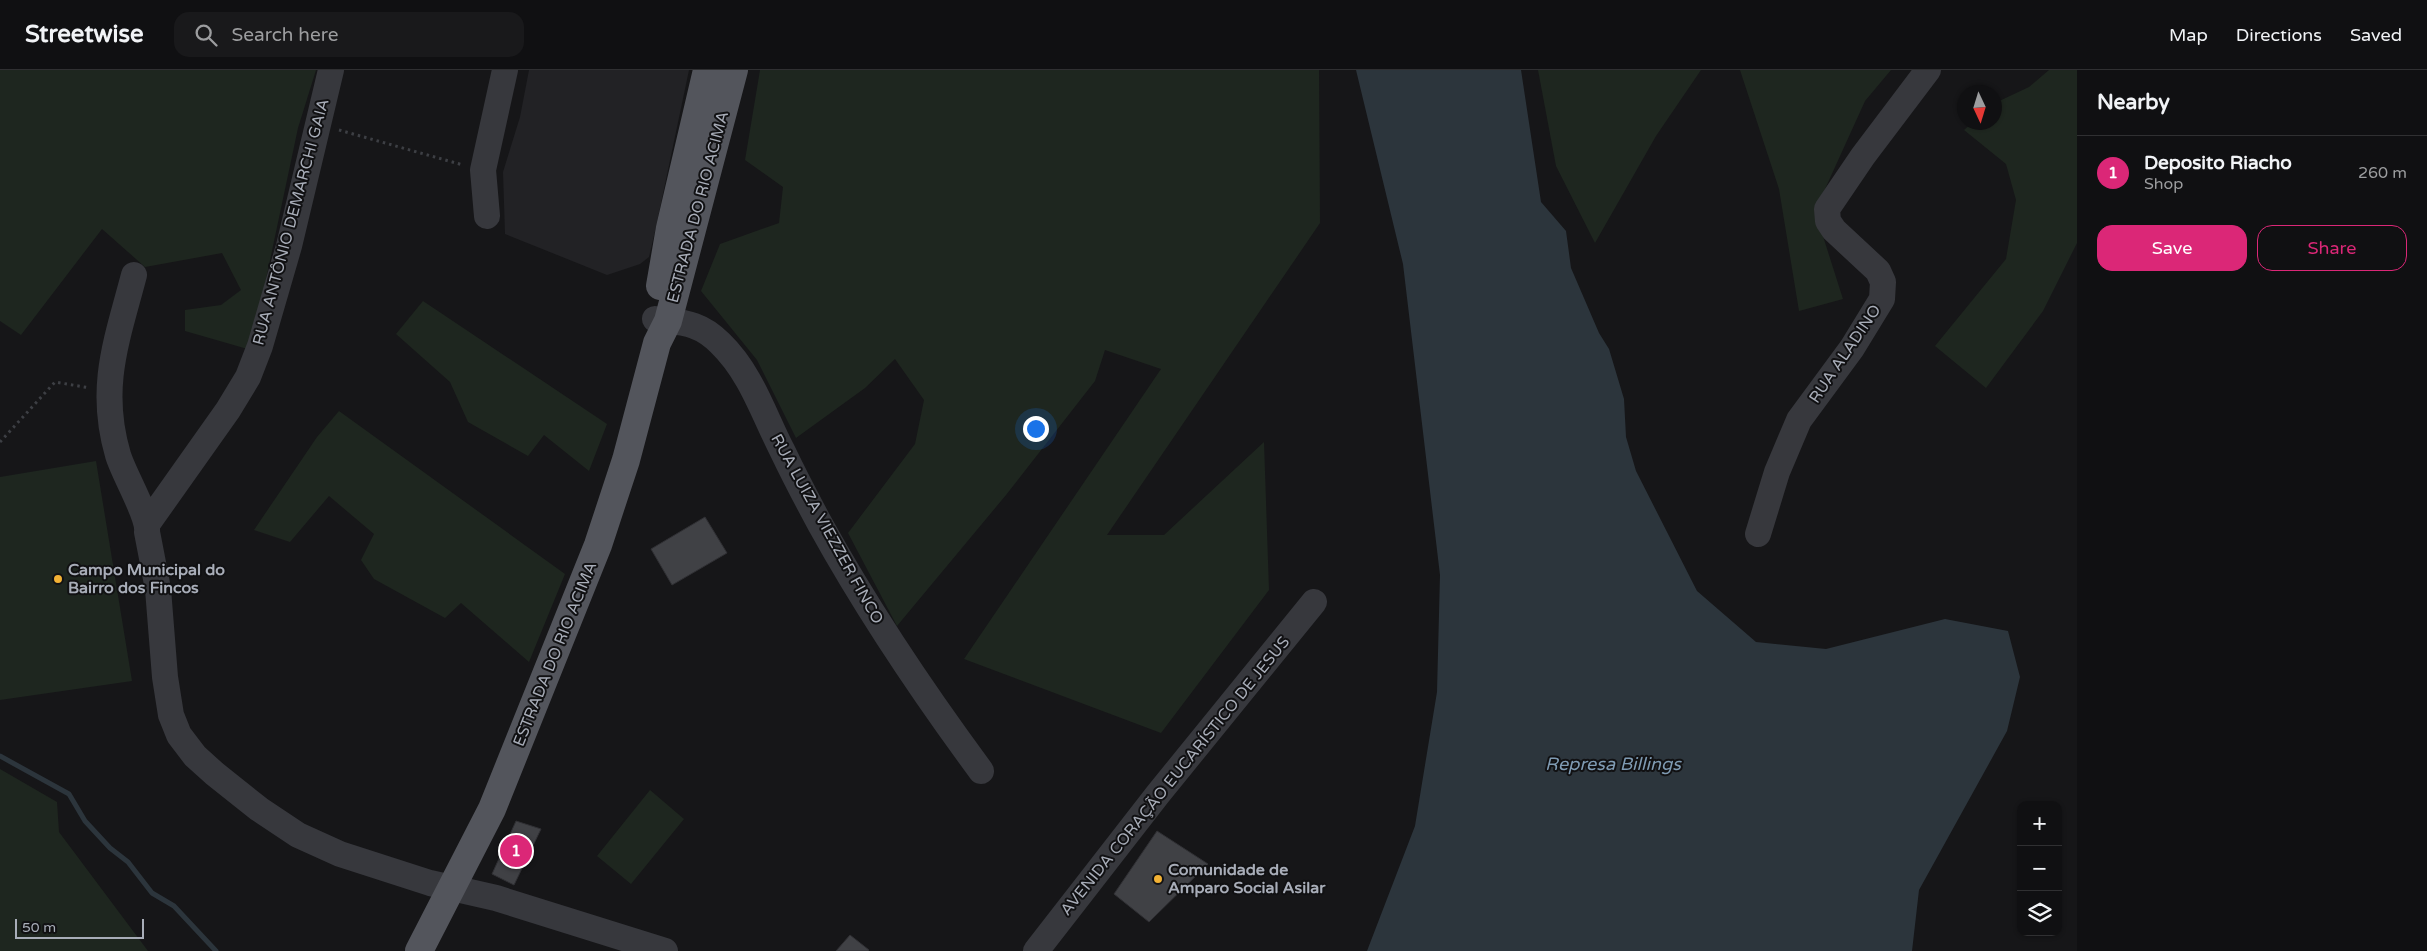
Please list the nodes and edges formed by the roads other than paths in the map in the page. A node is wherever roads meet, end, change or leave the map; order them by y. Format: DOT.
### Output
graph roads {
  1 [pos="331,70"];
  2 [pos="505,70"];
  3 [pos="707,70"];
  4 [pos="734,70"];
  5 [pos="1928,70"];
  6 [pos="487,216"];
  7 [pos="134,275"];
  8 [pos="660,328"];
  9 [pos="148,523"];
  10 [pos="1758,534"];
  11 [pos="1314,602"];
  12 [pos="980,771"];
  13 [pos="453,888"];
  14 [pos="419,951"];
  15 [pos="665,951"];
  16 [pos="1036,951"];
  1 -- 9 [label="street, RUA ANTÔNIO DEMARCHI GAIA"];
  2 -- 6 [label="street"];
  3 -- 8 [label="main road, ESTRADA DO RIO ACIMA"];
  4 -- 8 [label="main road, ESTRADA DO RIO ACIMA"];
  5 -- 10 [label="street, RUA ALADINO"];
  7 -- 9 [label="street"];
  8 -- 12 [label="street, RUA LUIZA VIEZZER FINCO"];
  8 -- 13 [label="main road, ESTRADA DO RIO ACIMA"];
  9 -- 13 [label="street"];
  11 -- 16 [label="street, AVENIDA CORAÇÃO EUCARÍSTICO DE JESUS"];
  13 -- 14 [label="main road, ESTRADA DO RIO ACIMA"];
  13 -- 15 [label="street"];
}
